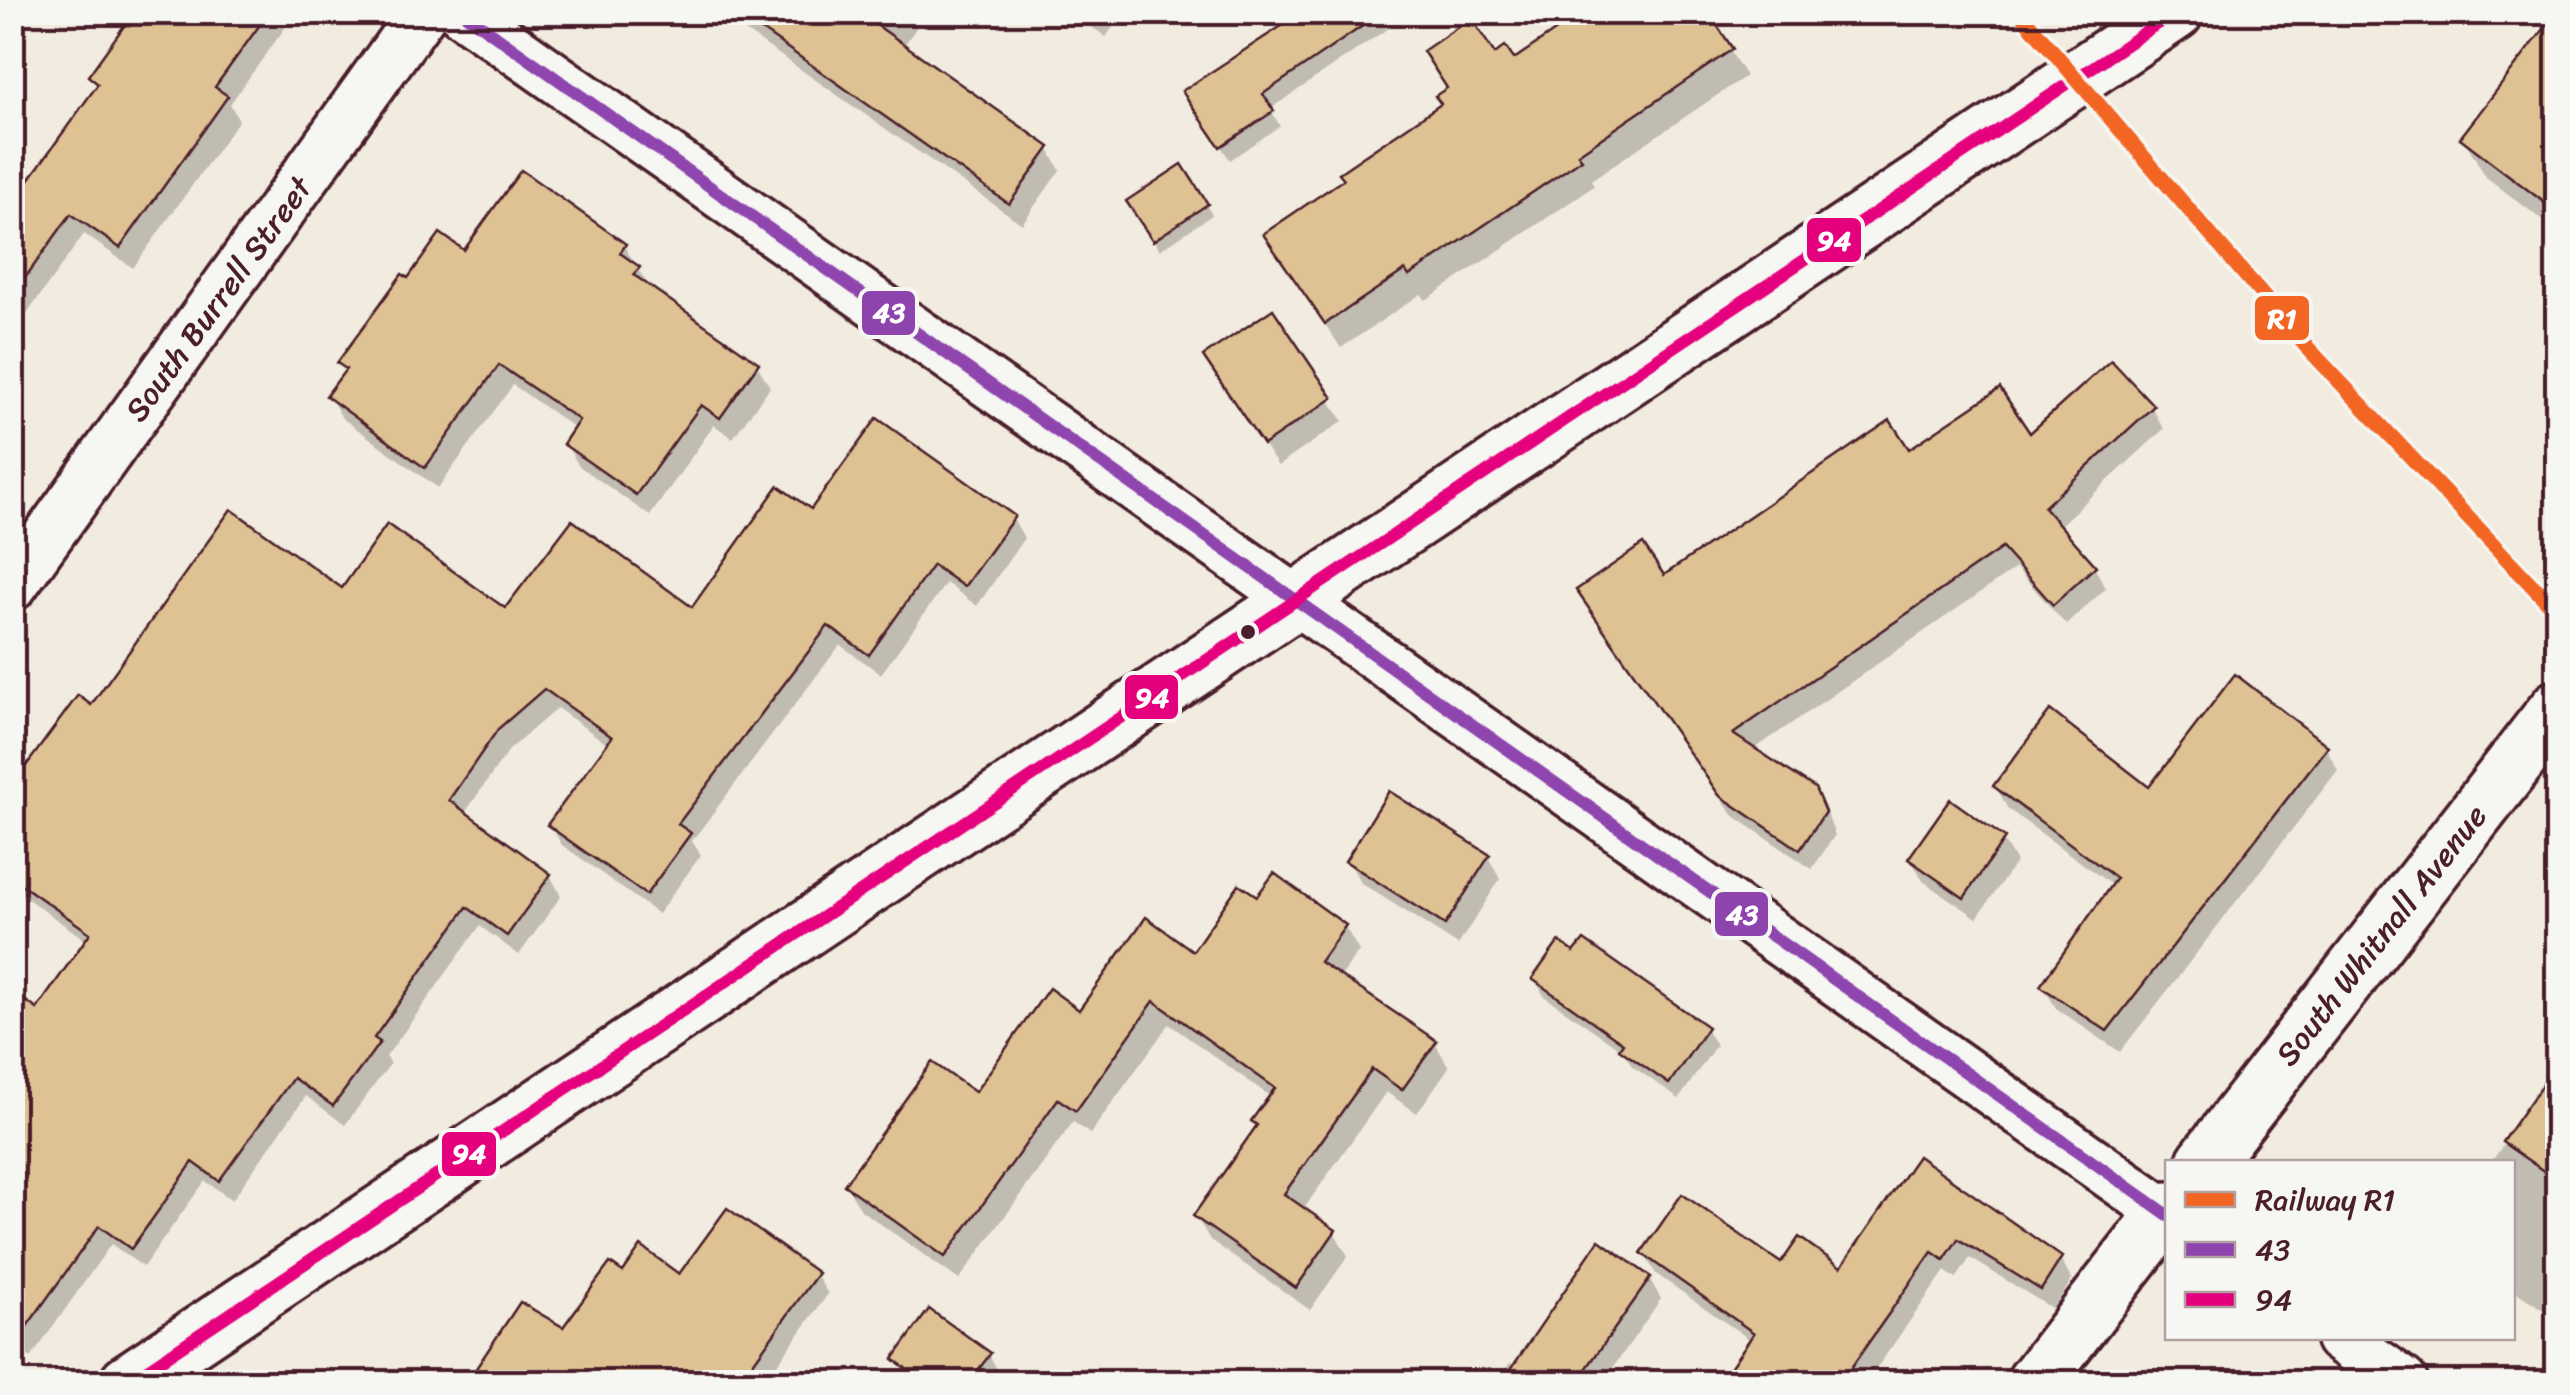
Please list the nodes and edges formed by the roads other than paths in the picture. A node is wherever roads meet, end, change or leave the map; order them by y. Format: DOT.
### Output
graph roads {
  1 [pos="424,12"];
  2 [pos="2175,12"];
  3 [pos="489,20"];
  4 [pos="12,586"];
  5 [pos="1297,597"];
  6 [pos="2558,708"];
  7 [pos="2207,1160"];
  8 [pos="2165,1212"];
  9 [pos="2165,1216"];
  10 [pos="2343,1340"];
  11 [pos="128,1382"];
  12 [pos="2035,1382"];
  13 [pos="2404,1382"];
  1 -- 4 [label="street, South Burrell Street"];
  2 -- 5 [label="street"];
  3 -- 5 [label="street"];
  5 -- 8 [label="street"];
  5 -- 11 [label="street"];
  6 -- 7 [label="street, South Whitnall Avenue"];
  9 -- 12 [label="street"];
  10 -- 13 [label="street"];
}
